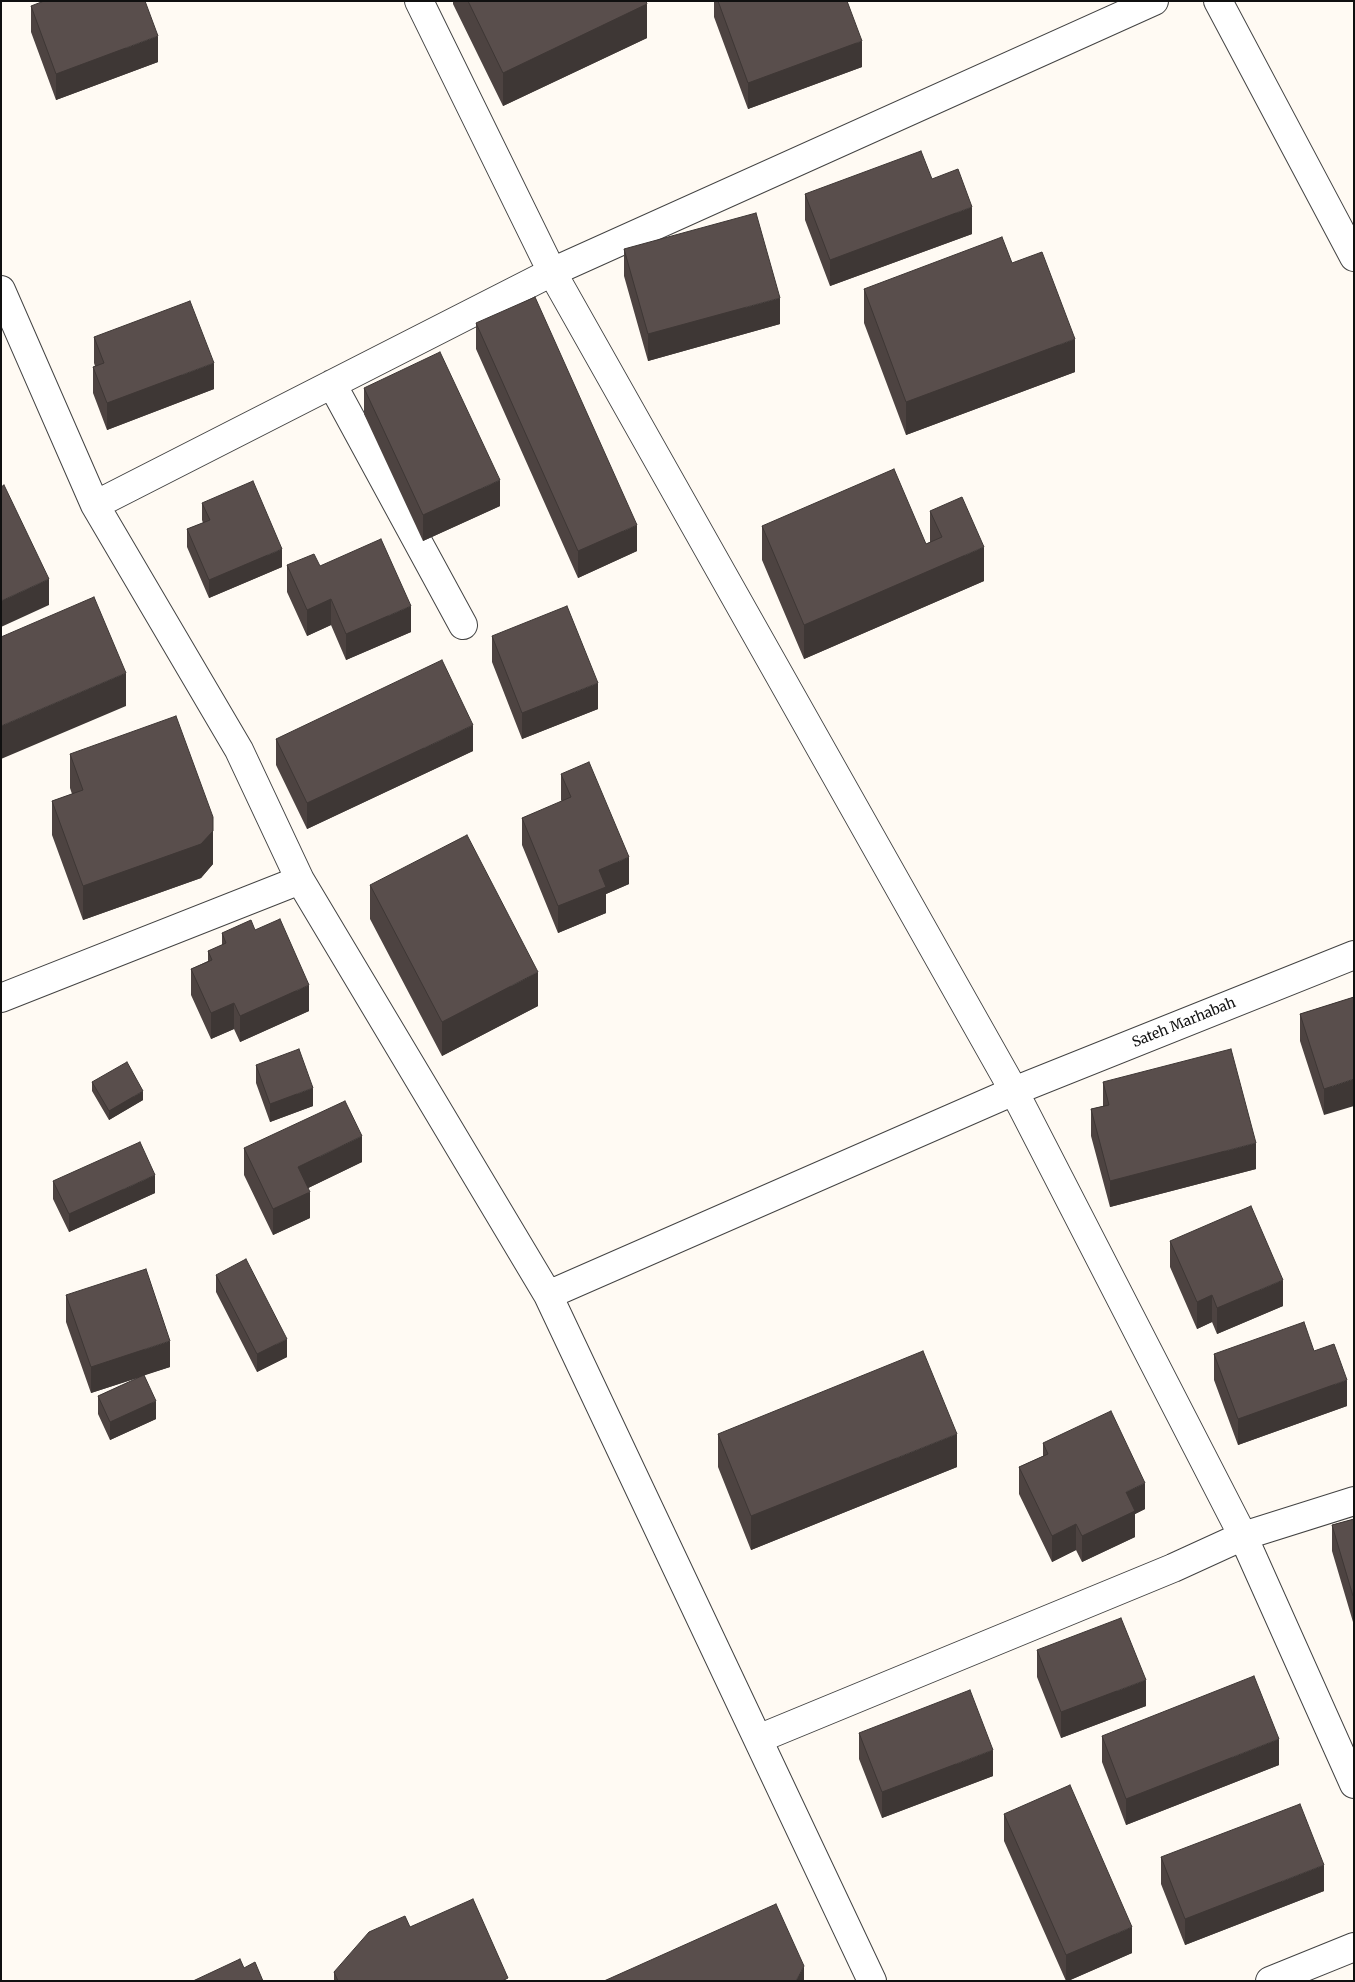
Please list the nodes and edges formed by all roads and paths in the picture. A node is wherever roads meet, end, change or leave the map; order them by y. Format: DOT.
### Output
graph roads {
  1 [pos="419,1"];
  2 [pos="1154,1"];
  3 [pos="1218,1"];
  4 [pos="1354,257"];
  5 [pos="552,272"];
  6 [pos="1,290"];
  7 [pos="332,384"];
  8 [pos="95,505"];
  9 [pos="463,625"];
  10 [pos="300,880"];
  11 [pos="1354,955"];
  12 [pos="1,998"];
  13 [pos="1014,1091"];
  14 [pos="548,1295"];
  15 [pos="1354,1502"];
  16 [pos="1243,1536"];
  17 [pos="758,1739"];
  18 [pos="1354,1784"];
  19 [pos="1354,1947"];
  20 [pos="872,1981"];
  21 [pos="1270,1981"];
  1 -- 5 [label="street"];
  2 -- 5 [label="street"];
  3 -- 4 [label="street"];
  5 -- 7 [label="street"];
  5 -- 13 [label="street"];
  6 -- 8 [label="street"];
  7 -- 8 [label="street"];
  7 -- 9 [label="street"];
  8 -- 10 [label="street"];
  10 -- 12 [label="street"];
  10 -- 14 [label="street"];
  11 -- 13 [label="street, Sateh Marhabah"];
  13 -- 14 [label="street, Sateh Marhabah"];
  13 -- 16 [label="street"];
  14 -- 17 [label="street"];
  15 -- 16 [label="street"];
  16 -- 17 [label="street"];
  16 -- 18 [label="street"];
  17 -- 20 [label="street"];
  19 -- 21 [label="street"];
}
